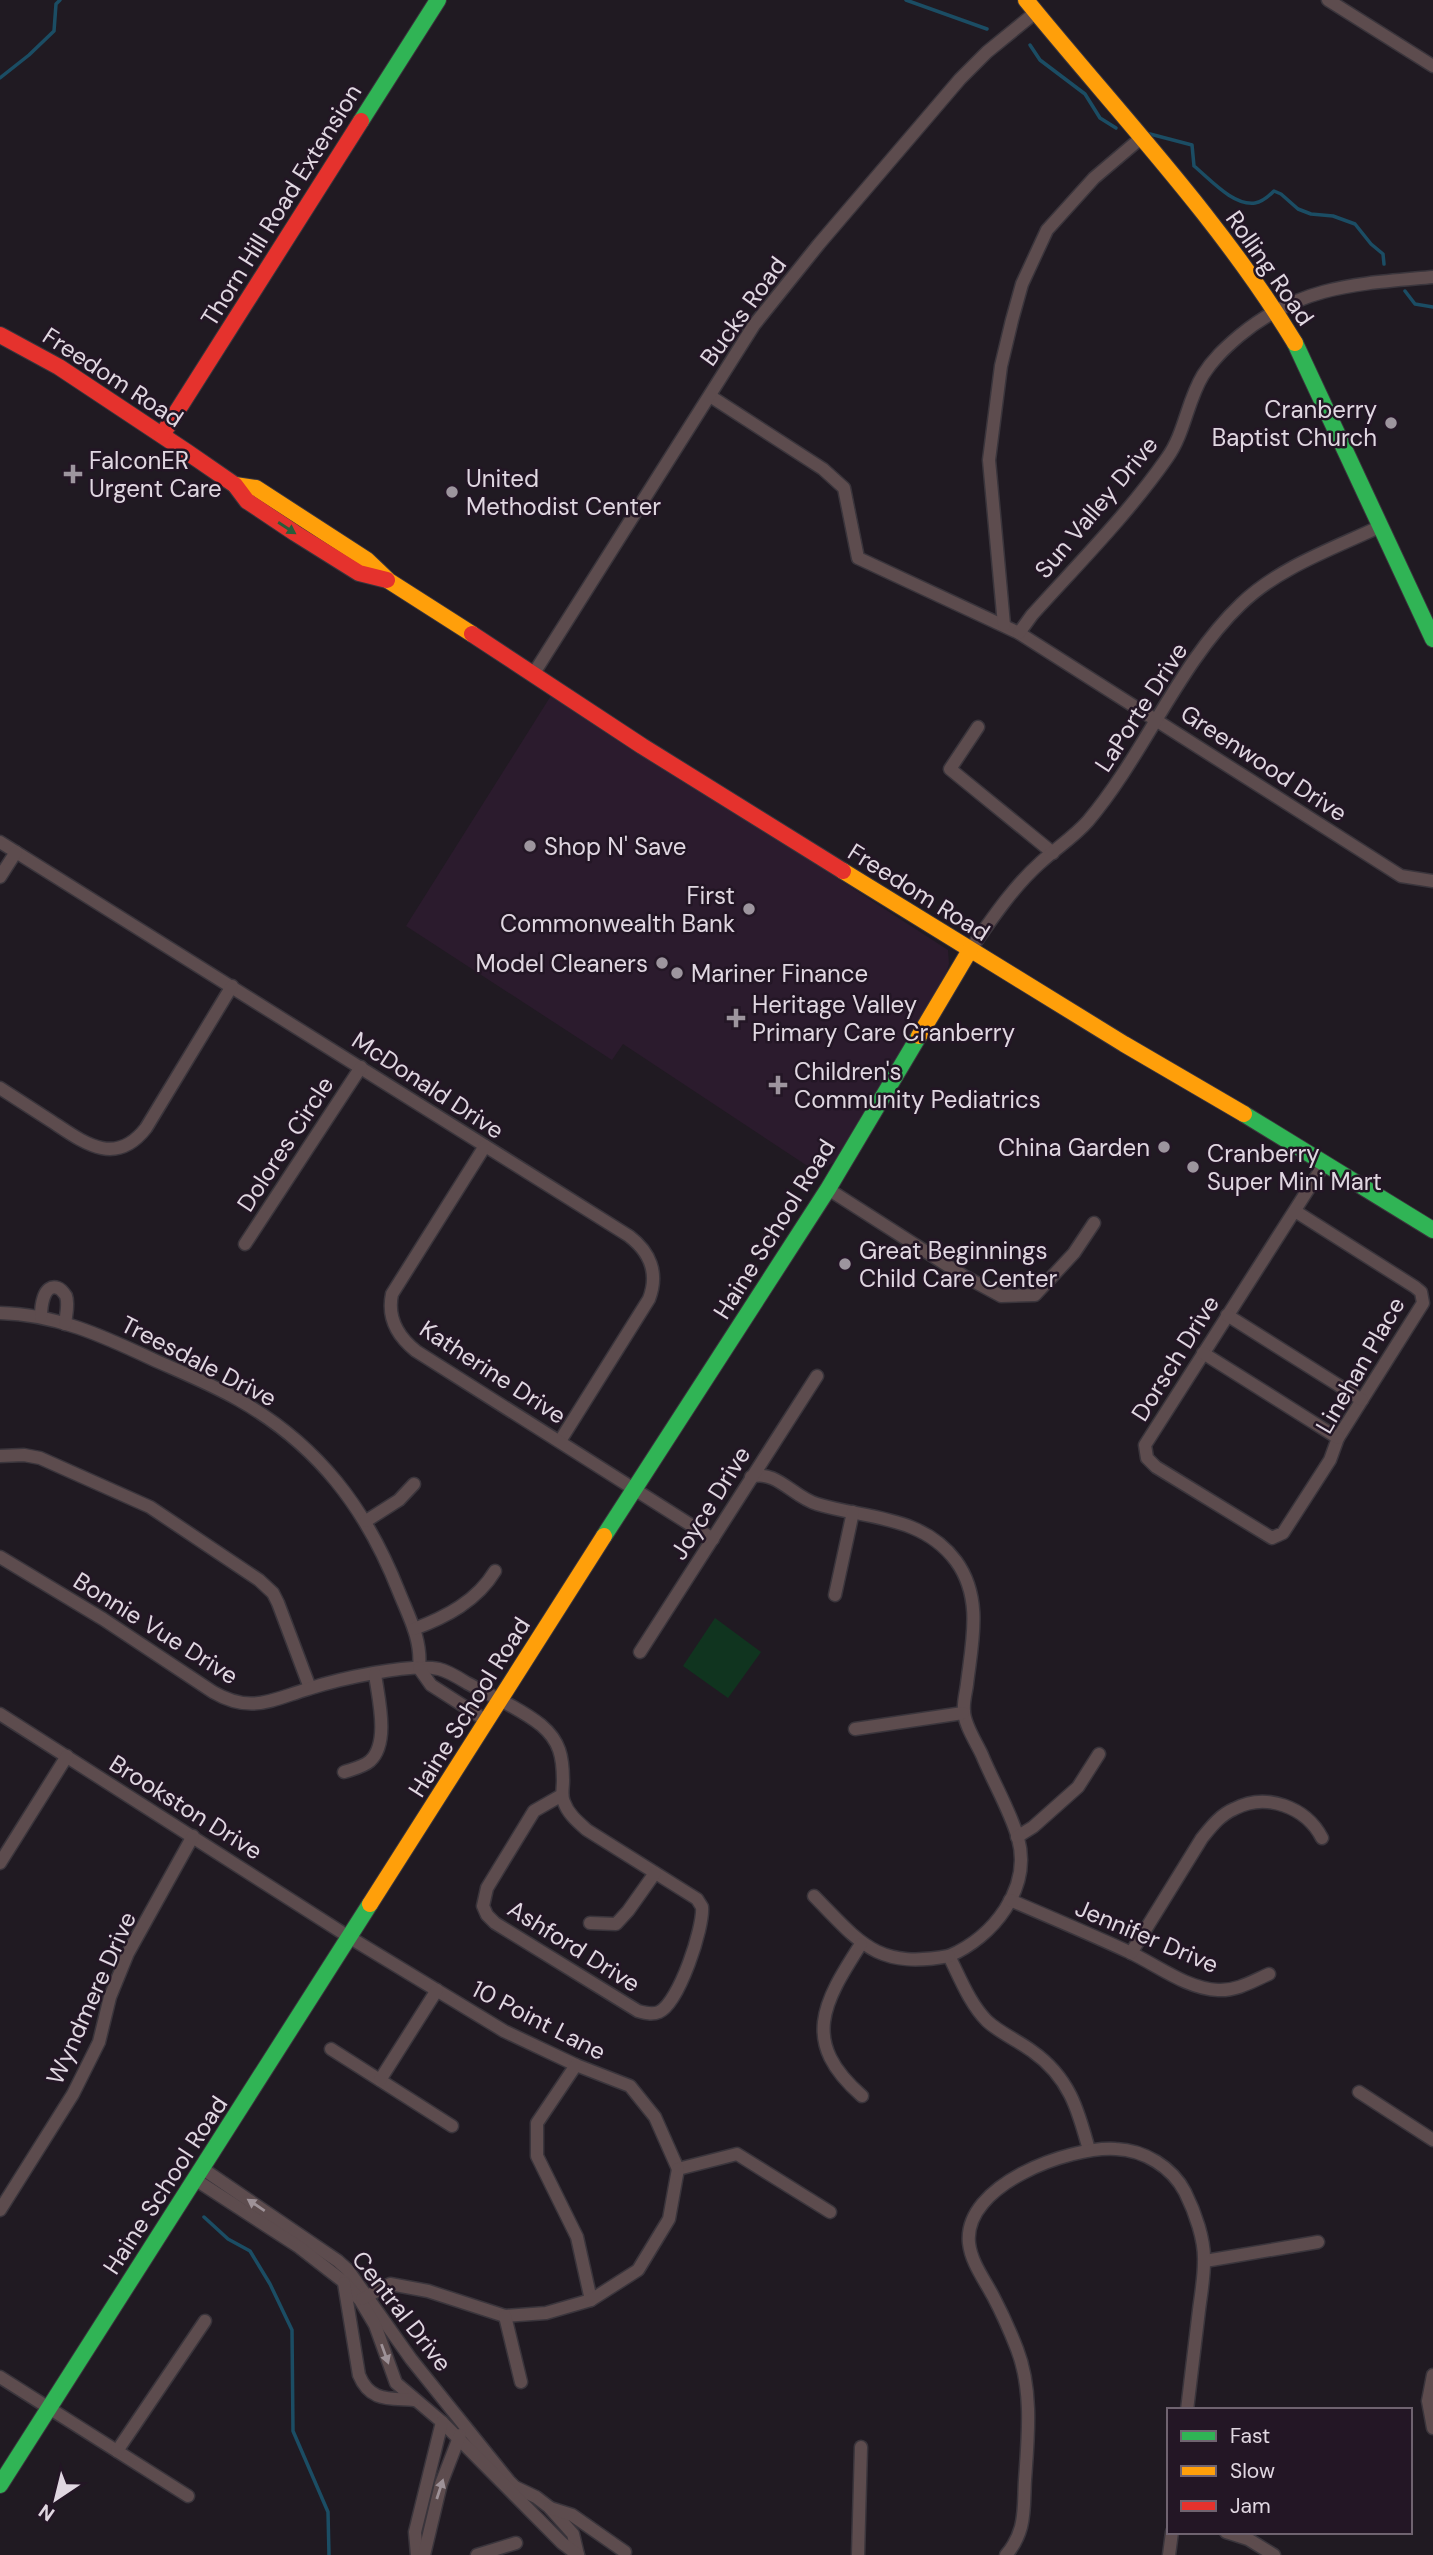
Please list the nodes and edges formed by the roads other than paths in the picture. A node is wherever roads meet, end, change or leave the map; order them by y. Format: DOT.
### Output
graph roads {
  1 [pos="439,0"];
  2 [pos="1328,0"];
  3 [pos="1031,6"];
  4 [pos="1433,66"];
  5 [pos="1141,138"];
  6 [pos="1433,277"];
  7 [pos="1276,310"];
  8 [pos="0,335"];
  9 [pos="710,396"];
  10 [pos="162,435"];
  11 [pos="1379,527"];
  12 [pos="1004,625"];
  13 [pos="1019,633"];
  14 [pos="1433,639"];
  15 [pos="534,673"];
  16 [pos="1158,720"];
  17 [pos="978,727"];
  18 [pos="0,842"];
  19 [pos="16,852"];
  20 [pos="1053,853"];
  21 [pos="0,877"];
  22 [pos="1433,881"];
  23 [pos="970,950"];
  24 [pos="232,986"];
  25 [pos="361,1067"];
  26 [pos="0,1088"];
  27 [pos="485,1146"];
  28 [pos="1325,1163"];
  29 [pos="828,1189"];
  30 [pos="1295,1212"];
  31 [pos="1094,1223"];
  32 [pos="1433,1230"];
  33 [pos="245,1244"];
  34 [pos="0,1313"];
  35 [pos="1227,1315"];
  36 [pos="41,1317"];
  37 [pos="65,1324"];
  38 [pos="1203,1353"];
  39 [pos="817,1376"];
  40 [pos="1362,1400"];
  41 [pos="1338,1438"];
  42 [pos="560,1441"];
  43 [pos="0,1456"];
  44 [pos="751,1478"];
  45 [pos="414,1484"];
  46 [pos="634,1489"];
  47 [pos="853,1512"];
  48 [pos="366,1521"];
  49 [pos="1265,1535"];
  50 [pos="713,1539"];
  51 [pos="0,1557"];
  52 [pos="495,1571"];
  53 [pos="835,1595"];
  54 [pos="414,1629"];
  55 [pos="640,1652"];
  56 [pos="419,1668"];
  57 [pos="375,1674"];
  58 [pos="310,1688"];
  59 [pos="500,1699"];
  60 [pos="963,1713"];
  61 [pos="0,1714"];
  62 [pos="487,1721"];
  63 [pos="855,1729"];
  64 [pos="1099,1754"];
  65 [pos="67,1756"];
  66 [pos="344,1772"];
  67 [pos="562,1795"];
  68 [pos="193,1836"];
  69 [pos="1017,1837"];
  70 [pos="1322,1838"];
  71 [pos="0,1863"];
  72 [pos="655,1873"];
  73 [pos="814,1896"];
  74 [pos="1010,1900"];
  75 [pos="590,1923"];
  76 [pos="349,1937"];
  77 [pos="861,1944"];
  78 [pos="1131,1953"];
  79 [pos="949,1956"];
  80 [pos="1269,1974"];
  81 [pos="437,1990"];
  82 [pos="331,2049"];
  83 [pos="576,2065"];
  84 [pos="380,2080"];
  85 [pos="1359,2092"];
  86 [pos="862,2096"];
  87 [pos="452,2126"];
  88 [pos="1433,2140"];
  89 [pos="1089,2150"];
  90 [pos="678,2169"];
  91 [pos="199,2174"];
  92 [pos="0,2210"];
  93 [pos="830,2212"];
  94 [pos="1318,2242"];
  95 [pos="1205,2261"];
  96 [pos="344,2282"];
  97 [pos="363,2298"];
  98 [pos="591,2300"];
  99 [pos="505,2316"];
  100 [pos="205,2321"];
  101 [pos="1433,2375"];
  102 [pos="0,2377"];
  103 [pos="428,2379"];
  104 [pos="521,2382"];
  105 [pos="419,2404"];
  106 [pos="49,2408"];
  107 [pos="1187,2408"];
  108 [pos="458,2416"];
  109 [pos="442,2422"];
  110 [pos="1433,2428"];
  111 [pos="460,2440"];
  112 [pos="861,2447"];
  113 [pos="117,2451"];
  114 [pos="0,2485"];
  115 [pos="188,2496"];
  116 [pos="549,2507"];
  117 [pos="529,2510"];
  118 [pos="1172,2534"];
  119 [pos="1232,2534"];
  120 [pos="516,2543"];
  121 [pos="625,2552"];
  122 [pos="417,2555"];
  123 [pos="424,2555"];
  124 [pos="477,2555"];
  125 [pos="578,2555"];
  126 [pos="858,2555"];
  127 [pos="1006,2555"];
  128 [pos="1170,2555"];
  129 [pos="1273,2555"];
  1 -- 10 [label="street, Thorn Hill Road Extension"];
  2 -- 4 [label="street"];
  3 -- 5 [label="street, Rolling Road"];
  3 -- 9 [label="street, Bucks Road"];
  5 -- 7 [label="street, Rolling Road"];
  5 -- 12 [label="street"];
  6 -- 7 [label="street, Sun Valley Drive"];
  7 -- 11 [label="street, Rolling Road"];
  7 -- 13 [label="street, Sun Valley Drive"];
  8 -- 10 [label="street, Freedom Road"];
  9 -- 12 [label="street, Greenwood Drive"];
  9 -- 15 [label="street, Bucks Road"];
  10 -- 15 [label="street, Freedom Road"];
  11 -- 14 [label="street, Rolling Road"];
  11 -- 16 [label="street, LaPorte Drive"];
  12 -- 13 [label="street, Greenwood Drive"];
  13 -- 16 [label="street, Greenwood Drive"];
  15 -- 23 [label="street, Freedom Road"];
  16 -- 20 [label="street, LaPorte Drive"];
  16 -- 22 [label="street, Greenwood Drive"];
  17 -- 20 [label="street"];
  18 -- 19 [label="street, McDonald Drive"];
  19 -- 21 [label="street"];
  19 -- 24 [label="street, McDonald Drive"];
  20 -- 23 [label="street, LaPorte Drive"];
  23 -- 28 [label="street, Freedom Road"];
  23 -- 29 [label="street, Haine School Road"];
  24 -- 25 [label="street, McDonald Drive"];
  24 -- 26 [label="street"];
  25 -- 27 [label="street, McDonald Drive"];
  25 -- 33 [label="street, Dolores Circle"];
  27 -- 42 [label="street, McDonald Drive"];
  27 -- 42 [label="street, Katherine Drive"];
  28 -- 30 [label="street, Dorsch Drive"];
  28 -- 32 [label="street, Freedom Road"];
  29 -- 31 [label="street"];
  29 -- 46 [label="street, Haine School Road"];
  30 -- 35 [label="street, Dorsch Drive"];
  30 -- 40 [label="street, Linehan Place"];
  34 -- 36 [label="street, Treesdale Drive"];
  35 -- 38 [label="street, Dorsch Drive"];
  35 -- 40 [label="street"];
  36 -- 37 [label="street, Treesdale Drive"];
  36 -- 37 [label="street"];
  37 -- 48 [label="street, Treesdale Drive"];
  38 -- 41 [label="street"];
  38 -- 49 [label="street, Dorsch Drive"];
  39 -- 44 [label="street, Joyce Drive"];
  40 -- 41 [label="street, Linehan Place"];
  41 -- 49 [label="street, Linehan Place"];
  42 -- 46 [label="street, Katherine Drive"];
  43 -- 58 [label="street"];
  44 -- 47 [label="street"];
  44 -- 50 [label="street, Joyce Drive"];
  45 -- 48 [label="street"];
  46 -- 50 [label="street, Katherine Drive"];
  46 -- 59 [label="street, Haine School Road"];
  47 -- 53 [label="street"];
  47 -- 60 [label="street"];
  48 -- 54 [label="street, Treesdale Drive"];
  50 -- 55 [label="street, Joyce Drive"];
  51 -- 58 [label="street, Bonnie Vue Drive"];
  52 -- 54 [label="street"];
  54 -- 56 [label="street, Treesdale Drive"];
  56 -- 57 [label="street, Bonnie Vue Drive"];
  56 -- 59 [label="street, Bonnie Vue Drive"];
  56 -- 62 [label="street"];
  57 -- 58 [label="street, Bonnie Vue Drive"];
  57 -- 66 [label="street"];
  59 -- 62 [label="street, Haine School Road"];
  59 -- 67 [label="street"];
  60 -- 63 [label="street"];
  60 -- 69 [label="street"];
  61 -- 65 [label="street, Brookston Drive"];
  62 -- 76 [label="street, Haine School Road"];
  64 -- 69 [label="street"];
  65 -- 68 [label="street, Brookston Drive"];
  65 -- 71 [label="street"];
  67 -- 72 [label="street, Ashford Drive"];
  67 -- 72 [label="street, Ashford Drive"];
  68 -- 76 [label="street, Brookston Drive"];
  68 -- 92 [label="street, Wyndmere Drive"];
  69 -- 74 [label="street"];
  70 -- 78 [label="street"];
  72 -- 75 [label="street"];
  73 -- 77 [label="street"];
  74 -- 78 [label="street, Jennifer Drive"];
  74 -- 79 [label="street"];
  76 -- 81 [label="street, 10 Point Lane"];
  76 -- 91 [label="street, Haine School Road"];
  77 -- 79 [label="street"];
  77 -- 86 [label="street"];
  78 -- 80 [label="street, Jennifer Drive"];
  79 -- 89 [label="street"];
  81 -- 83 [label="street, 10 Point Lane"];
  81 -- 84 [label="street"];
  82 -- 84 [label="street"];
  83 -- 90 [label="street, 10 Point Lane"];
  83 -- 98 [label="street"];
  84 -- 87 [label="street"];
  85 -- 88 [label="street"];
  89 -- 95 [label="street"];
  89 -- 127 [label="street"];
  90 -- 93 [label="street"];
  90 -- 98 [label="street"];
  91 -- 96 [label="street, Central Drive"];
  97 -- 91 [label="street, Central Drive, one-way"];
  91 -- 106 [label="street, Haine School Road"];
  94 -- 95 [label="street"];
  95 -- 107 [label="street"];
  96 -- 97 [label="street, Central Drive"];
  96 -- 105 [label="street, Central Drive"];
  97 -- 99 [label="street"];
  97 -- 103 [label="street, Central Drive"];
  97 -- 105 [label="street, Central Drive, one-way"];
  98 -- 99 [label="street"];
  99 -- 104 [label="street"];
  100 -- 113 [label="street"];
  101 -- 110 [label="street"];
  102 -- 106 [label="street"];
  103 -- 105 [label="street"];
  103 -- 108 [label="street, Central Drive"];
  105 -- 109 [label="street, Central Drive"];
  106 -- 113 [label="street"];
  106 -- 114 [label="street, Haine School Road"];
  108 -- 111 [label="street"];
  108 -- 116 [label="street, Central Drive"];
  109 -- 111 [label="street, Central Drive"];
  109 -- 122 [label="street"];
  111 -- 117 [label="street, Central Drive"];
  123 -- 111 [label="street, one-way"];
  112 -- 126 [label="street"];
  113 -- 115 [label="street"];
  116 -- 117 [label="street"];
  116 -- 121 [label="street, Central Drive"];
  116 -- 125 [label="street, Central Drive"];
  117 -- 125 [label="street, Central Drive"];
  118 -- 128 [label="street"];
  119 -- 129 [label="street"];
  120 -- 124 [label="street"];
}
